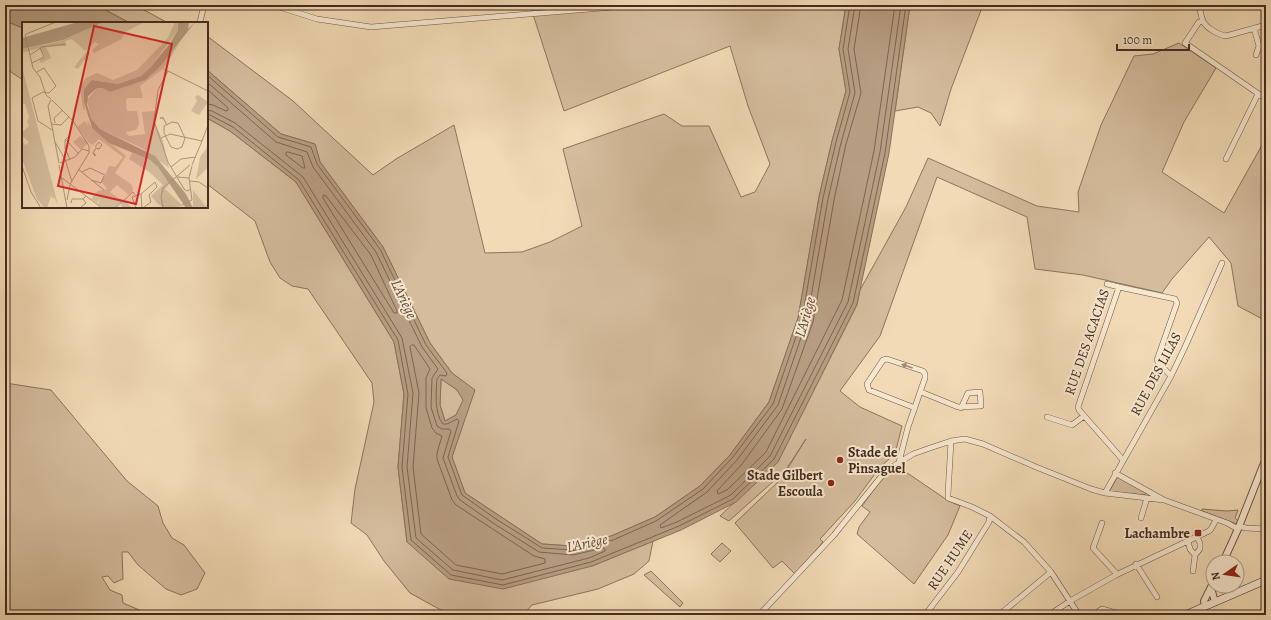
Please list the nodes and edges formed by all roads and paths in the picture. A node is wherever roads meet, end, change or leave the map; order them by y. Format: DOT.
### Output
graph roads {
  1 [pos="204,5"];
  2 [pos="273,5"];
  3 [pos="616,5"];
  4 [pos="1199,5"];
  5 [pos="1203,21"];
  6 [pos="200,22"];
  7 [pos="1266,25"];
  8 [pos="1254,28"];
  9 [pos="1256,55"];
  10 [pos="1258,94"];
  11 [pos="1266,99"];
  12 [pos="1226,159"];
  13 [pos="1222,263"];
  14 [pos="1106,284"];
  15 [pos="1119,287"];
  16 [pos="1171,376"];
  17 [pos="921,392"];
  18 [pos="915,408"];
  19 [pos="961,408"];
  20 [pos="1084,416"];
  21 [pos="1047,417"];
  22 [pos="951,441"];
  23 [pos="904,444"];
  24 [pos="913,454"];
  25 [pos="1266,458"];
  26 [pos="1123,460"];
  27 [pos="899,462"];
  28 [pos="1115,473"];
  29 [pos="1105,493"];
  30 [pos="1147,498"];
  31 [pos="1164,500"];
  32 [pos="990,516"];
  33 [pos="1141,518"];
  34 [pos="1216,520"];
  35 [pos="1102,523"];
  36 [pos="1239,528"];
  37 [pos="1266,528"];
  38 [pos="1197,537"];
  39 [pos="1188,541"];
  40 [pos="1227,554"];
  41 [pos="1195,555"];
  42 [pos="1136,564"];
  43 [pos="1193,571"];
  44 [pos="1051,572"];
  45 [pos="1116,575"];
  46 [pos="1266,580"];
  47 [pos="1208,594"];
  48 [pos="1214,594"];
  49 [pos="1157,597"];
  50 [pos="1070,601"];
  51 [pos="1215,602"];
  52 [pos="1205,606"];
  53 [pos="758,615"];
  54 [pos="925,615"];
  55 [pos="999,615"];
  56 [pos="1049,615"];
  57 [pos="1079,615"];
  58 [pos="1093,615"];
  59 [pos="1118,615"];
  60 [pos="1185,615"];
  1 -- 6 [label="street"];
  2 -- 3 [label="street"];
  4 -- 5 [label="street"];
  5 -- 8 [label="street"];
  5 -- 10 [label="street"];
  7 -- 8 [label="street"];
  8 -- 9 [label="street"];
  10 -- 11 [label="street"];
  10 -- 12 [label="street"];
  13 -- 16 [label="street, RUE DES LILAS"];
  14 -- 15 [label="street, RUE DES ACACIAS"];
  15 -- 16 [label="street"];
  15 -- 20 [label="street, RUE DES ACACIAS"];
  16 -- 26 [label="street, RUE DES LILAS"];
  17 -- 18 [label="street"];
  17 -- 18 [label="street, one-way"];
  17 -- 19 [label="street"];
  18 -- 23 [label="street"];
  19 -- 19 [label="street"];
  20 -- 21 [label="street, RUE DES ACACIAS"];
  20 -- 26 [label="street, RUE DES ACACIAS"];
  22 -- 24 [label="street"];
  22 -- 29 [label="street"];
  22 -- 32 [label="street"];
  23 -- 24 [label="street"];
  23 -- 27 [label="street"];
  24 -- 27 [label="street"];
  25 -- 36 [label="street"];
  26 -- 28 [label="street, RUE DES LILAS"];
  27 -- 53 [label="street"];
  28 -- 29 [label="street, RUE DES LILAS"];
  28 -- 31 [label="street"];
  29 -- 30 [label="street"];
  30 -- 31 [label="street"];
  30 -- 33 [label="street"];
  31 -- 34 [label="street"];
  32 -- 44 [label="street"];
  32 -- 54 [label="street, RUE HUME"];
  34 -- 36 [label="street"];
  34 -- 38 [label="street"];
  35 -- 45 [label="street"];
  36 -- 37 [label="street"];
  36 -- 40 [label="street"];
  38 -- 39 [label="street"];
  38 -- 41 [label="street"];
  39 -- 41 [label="street"];
  39 -- 42 [label="street"];
  41 -- 43 [label="street"];
  42 -- 45 [label="street"];
  42 -- 49 [label="street"];
  44 -- 50 [label="street"];
  44 -- 55 [label="street"];
  45 -- 50 [label="street"];
  46 -- 51 [label="main road"];
  47 -- 52 [label="street"];
  48 -- 51 [label="street"];
  50 -- 56 [label="street"];
  50 -- 57 [label="street"];
  51 -- 52 [label="main road"];
  52 -- 60 [label="main road"];
  58 -- 59 [label="street"];
}
